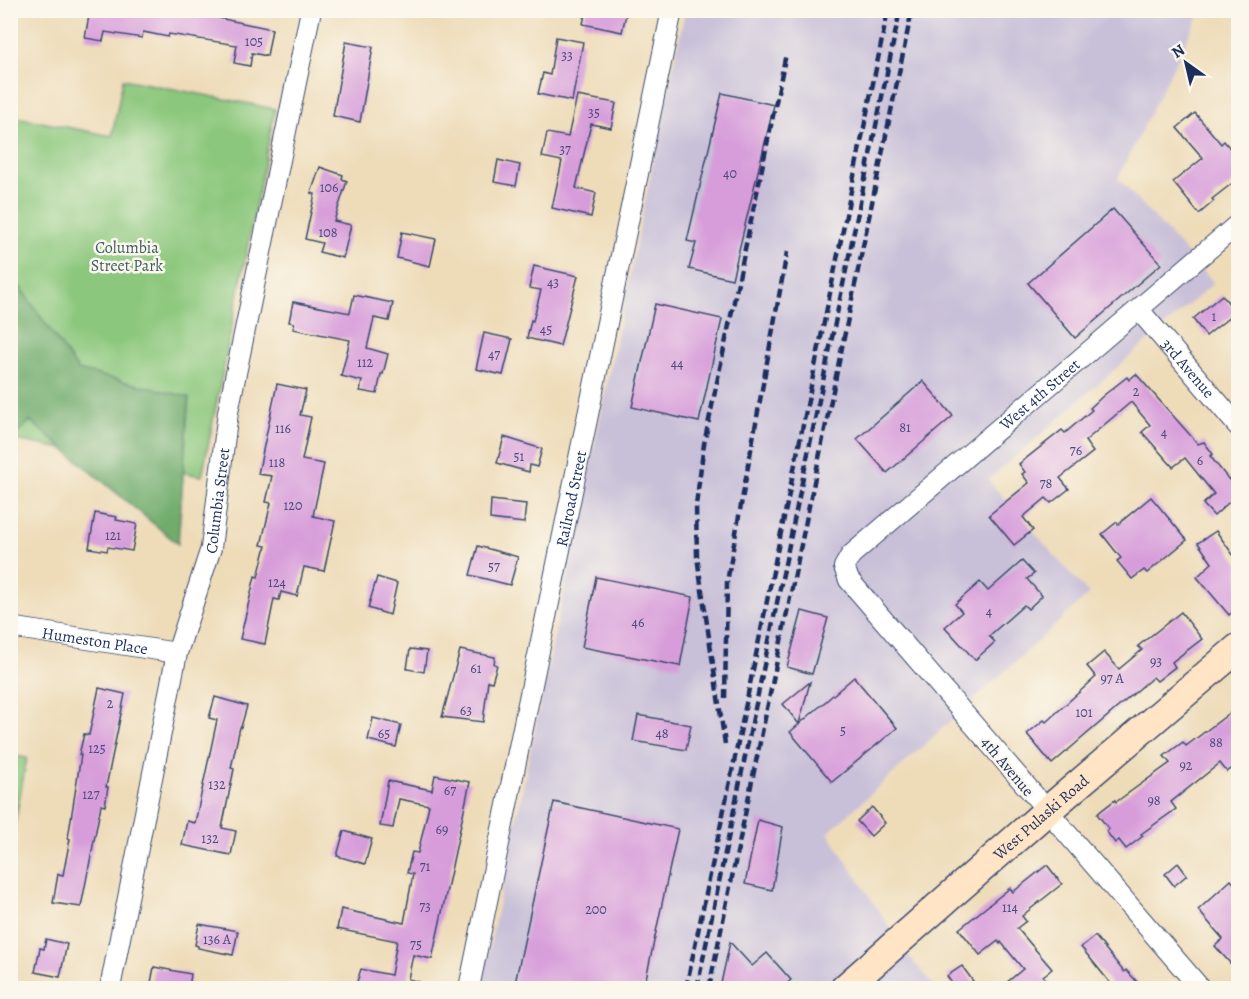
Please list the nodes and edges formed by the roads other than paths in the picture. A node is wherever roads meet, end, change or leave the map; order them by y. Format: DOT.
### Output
graph roads {
  1 [pos="311,10"];
  2 [pos="672,10"];
  3 [pos="1239,224"];
  4 [pos="1139,310"];
  5 [pos="1239,426"];
  6 [pos="844,567"];
  7 [pos="10,627"];
  8 [pos="1239,648"];
  9 [pos="177,653"];
  10 [pos="1047,811"];
  11 [pos="110,988"];
  12 [pos="469,988"];
  13 [pos="844,988"];
  14 [pos="1200,988"];
  1 -- 9 [label="street, Columbia Street"];
  2 -- 12 [label="street, Railroad Street"];
  3 -- 4 [label="street, West 4th Street"];
  4 -- 5 [label="street, 3rd Avenue"];
  4 -- 6 [label="street, West 4th Street"];
  6 -- 10 [label="street, 4th Avenue"];
  7 -- 9 [label="street, Humeston Place"];
  8 -- 10 [label="main road, West Pulaski Road"];
  9 -- 11 [label="street, Columbia Street"];
  10 -- 13 [label="main road, West Pulaski Road"];
  10 -- 14 [label="street, 4th Avenue"];
}
